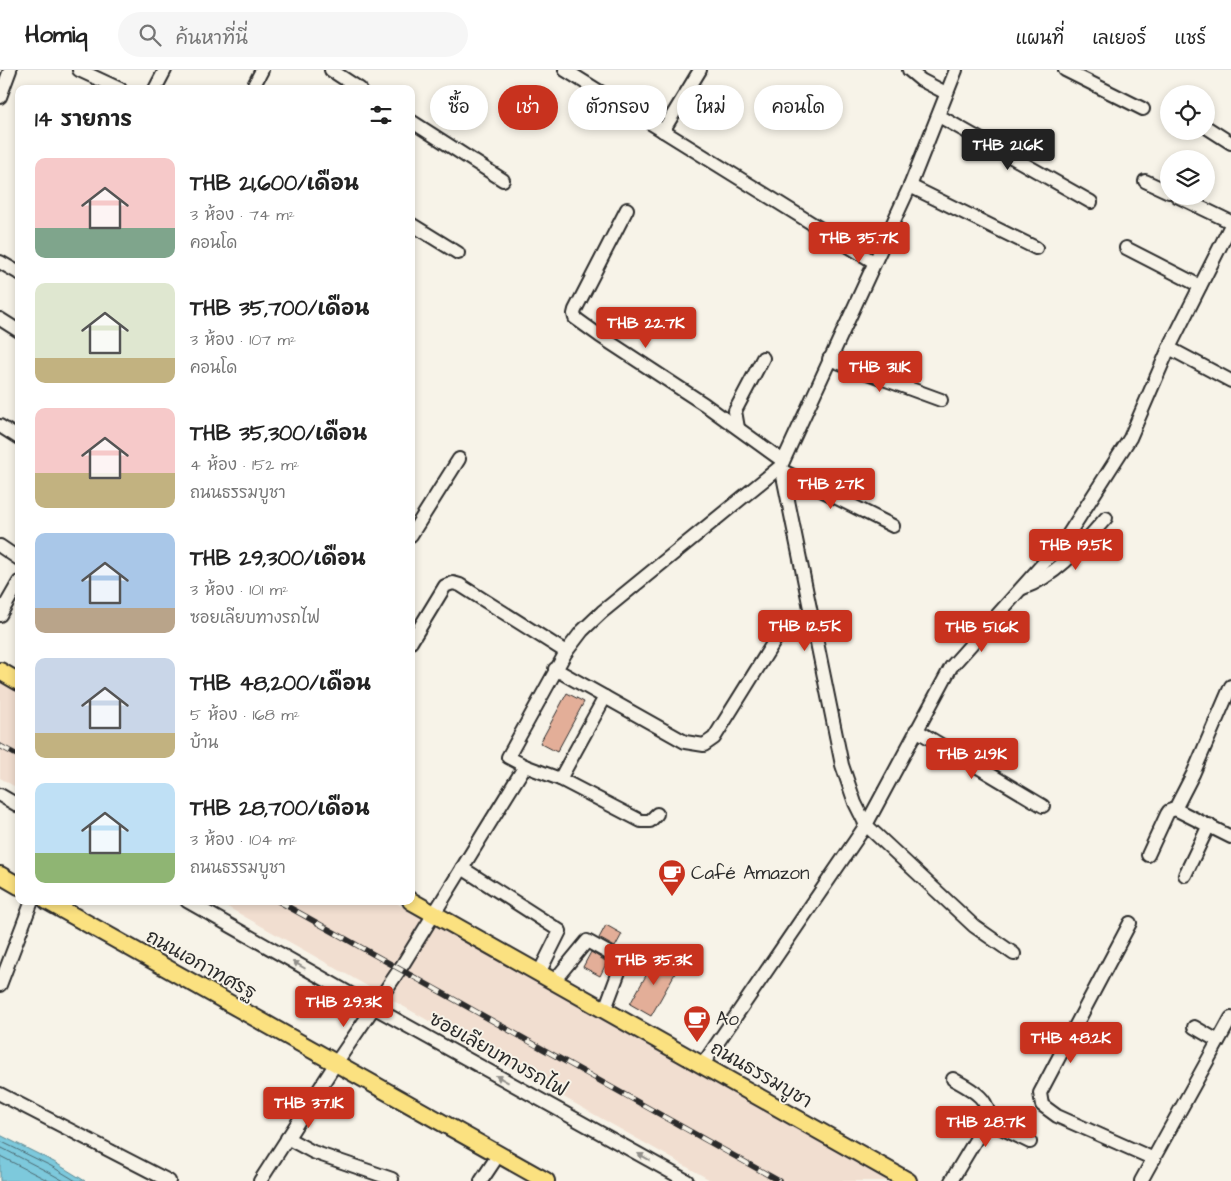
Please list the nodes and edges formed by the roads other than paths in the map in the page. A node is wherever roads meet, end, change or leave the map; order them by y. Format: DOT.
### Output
graph roads {
  1 [pos="10,70"];
  2 [pos="79,70"];
  3 [pos="165,70"];
  4 [pos="262,70"];
  5 [pos="331,70"];
  6 [pos="565,70"];
  7 [pos="700,70"];
  8 [pos="909,70"];
  9 [pos="956,70"];
  10 [pos="1065,70"];
  11 [pos="111,85"];
  12 [pos="157,85"];
  13 [pos="254,85"];
  14 [pos="354,85"];
  15 [pos="946,93"];
  16 [pos="0,94"];
  17 [pos="1143,109"];
  18 [pos="939,116"];
  19 [pos="415,124"];
  20 [pos="663,131"];
  21 [pos="1215,133"];
  22 [pos="1231,143"];
  23 [pos="503,180"];
  24 [pos="1145,181"];
  25 [pos="910,186"];
  26 [pos="1160,188"];
  27 [pos="1091,202"];
  28 [pos="1194,205"];
  29 [pos="627,209"];
  30 [pos="1231,225"];
  31 [pos="415,226"];
  32 [pos="1036,248"];
  33 [pos="1126,248"];
  34 [pos="458,253"];
  35 [pos="0,262"];
  36 [pos="874,262"];
  37 [pos="15,271"];
  38 [pos="1200,286"];
  39 [pos="0,319"];
  40 [pos="15,328"];
  41 [pos="1169,348"];
  42 [pos="763,358"];
  43 [pos="829,359"];
  44 [pos="1231,381"];
  45 [pos="941,400"];
  46 [pos="0,426"];
  47 [pos="738,428"];
  48 [pos="15,435"];
  49 [pos="459,458"];
  50 [pos="782,465"];
  51 [pos="1106,518"];
  52 [pos="893,526"];
  53 [pos="415,529"];
  54 [pos="0,546"];
  55 [pos="15,556"];
  56 [pos="15,589"];
  57 [pos="1021,589"];
  58 [pos="0,615"];
  59 [pos="782,629"];
  60 [pos="415,636"];
  61 [pos="566,652"];
  62 [pos="555,670"];
  63 [pos="0,671"];
  64 [pos="15,680"];
  65 [pos="1231,686"];
  66 [pos="605,696"];
  67 [pos="916,730"];
  68 [pos="525,766"];
  69 [pos="560,778"];
  70 [pos="0,795"];
  71 [pos="15,804"];
  72 [pos="1043,806"];
  73 [pos="1175,809"];
  74 [pos="656,814"];
  75 [pos="866,825"];
  76 [pos="1209,825"];
  77 [pos="1231,837"];
  78 [pos="1148,855"];
  79 [pos="462,868"];
  80 [pos="0,875"];
  81 [pos="1186,875"];
  82 [pos="15,884"];
  83 [pos="415,903"];
  84 [pos="30,905"];
  85 [pos="53,905"];
  86 [pos="194,905"];
  87 [pos="434,914"];
  88 [pos="1130,923"];
  89 [pos="1014,954"];
  90 [pos="539,972"];
  91 [pos="554,981"];
  92 [pos="0,985"];
  93 [pos="375,1008"];
  94 [pos="605,1009"];
  95 [pos="1231,1018"];
  96 [pos="1194,1027"];
  97 [pos="1218,1041"];
  98 [pos="336,1063"];
  99 [pos="702,1064"];
  100 [pos="953,1079"];
  101 [pos="0,1094"];
  102 [pos="986,1121"];
  103 [pos="287,1138"];
  104 [pos="1030,1142"];
  105 [pos="499,1154"];
  106 [pos="1154,1159"];
  107 [pos="392,1179"];
  108 [pos="169,1181"];
  109 [pos="260,1181"];
  110 [pos="481,1181"];
  111 [pos="546,1181"];
  112 [pos="687,1181"];
  113 [pos="908,1181"];
  114 [pos="951,1181"];
  115 [pos="1141,1181"];
  1 -- 16 [label="street"];
  2 -- 11 [label="street"];
  3 -- 12 [label="street"];
  4 -- 13 [label="street"];
  5 -- 14 [label="street"];
  6 -- 20 [label="street"];
  7 -- 20 [label="street"];
  8 -- 15 [label="street"];
  9 -- 15 [label="street"];
  10 -- 17 [label="street"];
  15 -- 18 [label="street"];
  18 -- 25 [label="street"];
  18 -- 27 [label="street"];
  19 -- 23 [label="street"];
  20 -- 36 [label="street"];
  21 -- 22 [label="street"];
  24 -- 26 [label="street"];
  25 -- 32 [label="street"];
  25 -- 36 [label="street"];
  28 -- 30 [label="street"];
  29 -- 47 [label="street"];
  30 -- 38 [label="street"];
  31 -- 34 [label="street"];
  33 -- 38 [label="street"];
  35 -- 37 [label="street"];
  36 -- 43 [label="street"];
  38 -- 41 [label="street"];
  39 -- 40 [label="street"];
  41 -- 44 [label="street"];
  41 -- 57 [label="street"];
  42 -- 47 [label="street"];
  43 -- 45 [label="street"];
  43 -- 50 [label="street"];
  46 -- 48 [label="street"];
  47 -- 50 [label="street"];
  49 -- 53 [label="street"];
  50 -- 52 [label="street"];
  50 -- 61 [label="street"];
  50 -- 75 [label="street"];
  51 -- 57 [label="street"];
  54 -- 55 [label="street"];
  56 -- 58 [label="street"];
  57 -- 67 [label="street"];
  59 -- 66 [label="street"];
  60 -- 61 [label="street"];
  61 -- 62 [label="street"];
  62 -- 66 [label="street"];
  62 -- 68 [label="street"];
  63 -- 64 [label="main road"];
  65 -- 73 [label="street"];
  66 -- 69 [label="street"];
  67 -- 72 [label="street"];
  67 -- 75 [label="street"];
  68 -- 69 [label="street"];
  68 -- 79 [label="street"];
  69 -- 74 [label="street"];
  70 -- 71 [label="street"];
  73 -- 76 [label="street"];
  73 -- 78 [label="street"];
  75 -- 89 [label="street"];
  75 -- 99 [label="street"];
  76 -- 77 [label="street"];
  76 -- 81 [label="street"];
  79 -- 87 [label="street"];
  79 -- 90 [label="street"];
  80 -- 82 [label="main road"];
  83 -- 87 [label="main road, ถนนธรรมบูชา"];
  84 -- 92 [label="street"];
  85 -- 98 [label="main road, ถนนเอกาทศรฐ"];
  93 -- 86 [label="street, ซอยเลียบทางรถไฟ, one-way"];
  87 -- 90 [label="main road, ถนนธรรมบูชา"];
  87 -- 93 [label="street"];
  88 -- 106 [label="street"];
  90 -- 91 [label="main road, ถนนธรรมบูชา"];
  91 -- 94 [label="main road, ถนนธรรมบูชา"];
  91 -- 94 [label="street"];
  93 -- 98 [label="street"];
  112 -- 93 [label="street, ซอยเลียบทางรถไฟ, one-way"];
  94 -- 99 [label="main road, ถนนธรรมบูชา"];
  95 -- 97 [label="street"];
  96 -- 97 [label="street"];
  97 -- 106 [label="street"];
  98 -- 103 [label="street"];
  98 -- 105 [label="main road, ถนนเอกาทศรฐ"];
  99 -- 113 [label="main road, ถนนธรรมบูชา"];
  100 -- 102 [label="street"];
  101 -- 108 [label="street"];
  102 -- 104 [label="street"];
  102 -- 114 [label="street"];
  103 -- 107 [label="street"];
  103 -- 109 [label="street"];
  105 -- 110 [label="street"];
  105 -- 111 [label="main road, ถนนเอกาทศรฐ"];
  106 -- 115 [label="street"];
}
